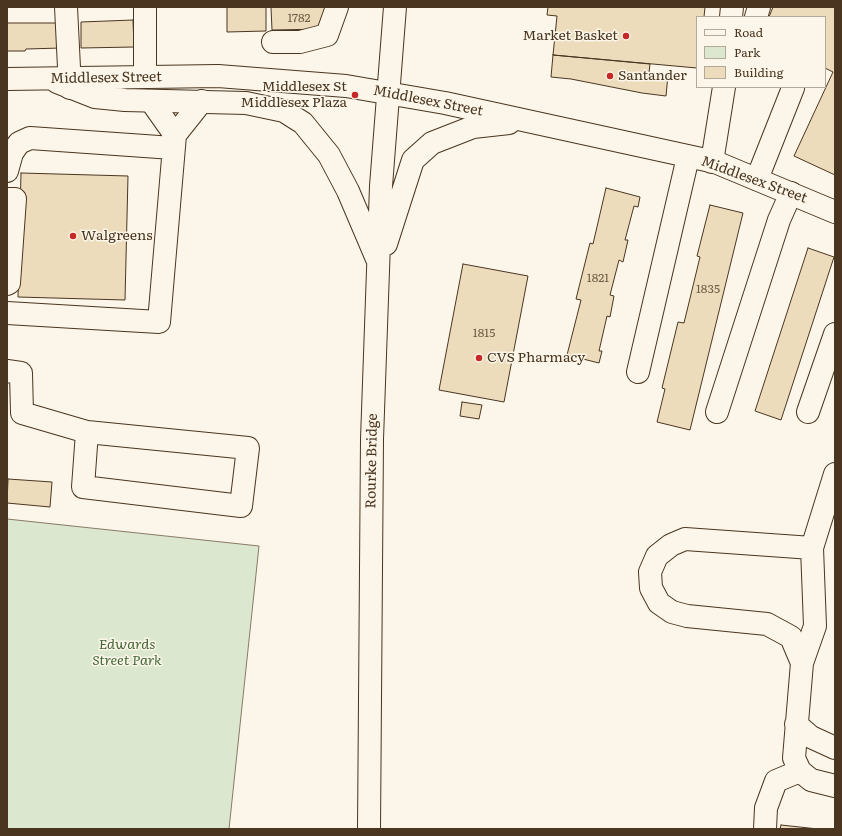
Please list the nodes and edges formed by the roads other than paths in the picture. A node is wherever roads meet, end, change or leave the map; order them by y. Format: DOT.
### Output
graph roads {
  1 [pos="66,7"];
  2 [pos="145,7"];
  3 [pos="338,7"];
  4 [pos="395,7"];
  5 [pos="272,42"];
  6 [pos="145,77"];
  7 [pos="7,79"];
  8 [pos="70,83"];
  9 [pos="724,88"];
  10 [pos="793,88"];
  11 [pos="389,93"];
  12 [pos="152,101"];
  13 [pos="202,101"];
  14 [pos="527,121"];
  15 [pos="174,141"];
  16 [pos="688,157"];
  17 [pos="712,162"];
  18 [pos="7,171"];
  19 [pos="757,179"];
  20 [pos="791,193"];
  21 [pos="11,199"];
  22 [pos="835,212"];
  23 [pos="379,264"];
  24 [pos="7,284"];
  25 [pos="7,313"];
  26 [pos="835,334"];
  27 [pos="7,371"];
  28 [pos="638,372"];
  29 [pos="717,412"];
  30 [pos="808,412"];
  31 [pos="87,432"];
  32 [pos="834,478"];
  33 [pos="812,548"];
  34 [pos="802,663"];
  35 [pos="796,724"];
  36 [pos="835,748"];
  37 [pos="800,771"];
  38 [pos="835,786"];
  39 [pos="369,829"];
  40 [pos="764,829"];
  1 -- 8 [label="main road"];
  2 -- 6 [label="main road"];
  3 -- 5 [label="main road"];
  4 -- 11 [label="main road, Rourke Bridge"];
  6 -- 8 [label="main road, Middlesex Street"];
  6 -- 11 [label="main road, Middlesex Street"];
  7 -- 8 [label="main road, Middlesex Street"];
  8 -- 12 [label="main road"];
  9 -- 17 [label="main road"];
  10 -- 19 [label="main road"];
  11 -- 14 [label="main road, Middlesex Street"];
  11 -- 23 [label="main road, Rourke Bridge"];
  12 -- 13 [label="main road"];
  12 -- 15 [label="main road"];
  13 -- 15 [label="main road"];
  13 -- 23 [label="main road"];
  14 -- 16 [label="main road, Middlesex Street"];
  14 -- 23 [label="main road"];
  15 -- 18 [label="main road"];
  15 -- 25 [label="main road"];
  16 -- 17 [label="main road, Middlesex Street"];
  16 -- 28 [label="main road"];
  17 -- 19 [label="main road, Middlesex Street"];
  19 -- 20 [label="main road, Middlesex Street"];
  20 -- 22 [label="main road, Middlesex Street"];
  20 -- 29 [label="main road"];
  21 -- 24 [label="main road"];
  23 -- 39 [label="main road, Rourke Bridge"];
  26 -- 30 [label="main road"];
  27 -- 31 [label="main road"];
  31 -- 31 [label="main road"];
  32 -- 33 [label="main road"];
  33 -- 34 [label="main road"];
  33 -- 34 [label="main road"];
  34 -- 35 [label="main road"];
  35 -- 36 [label="main road"];
  35 -- 37 [label="main road"];
  37 -- 38 [label="main road"];
  37 -- 40 [label="main road"];
}
